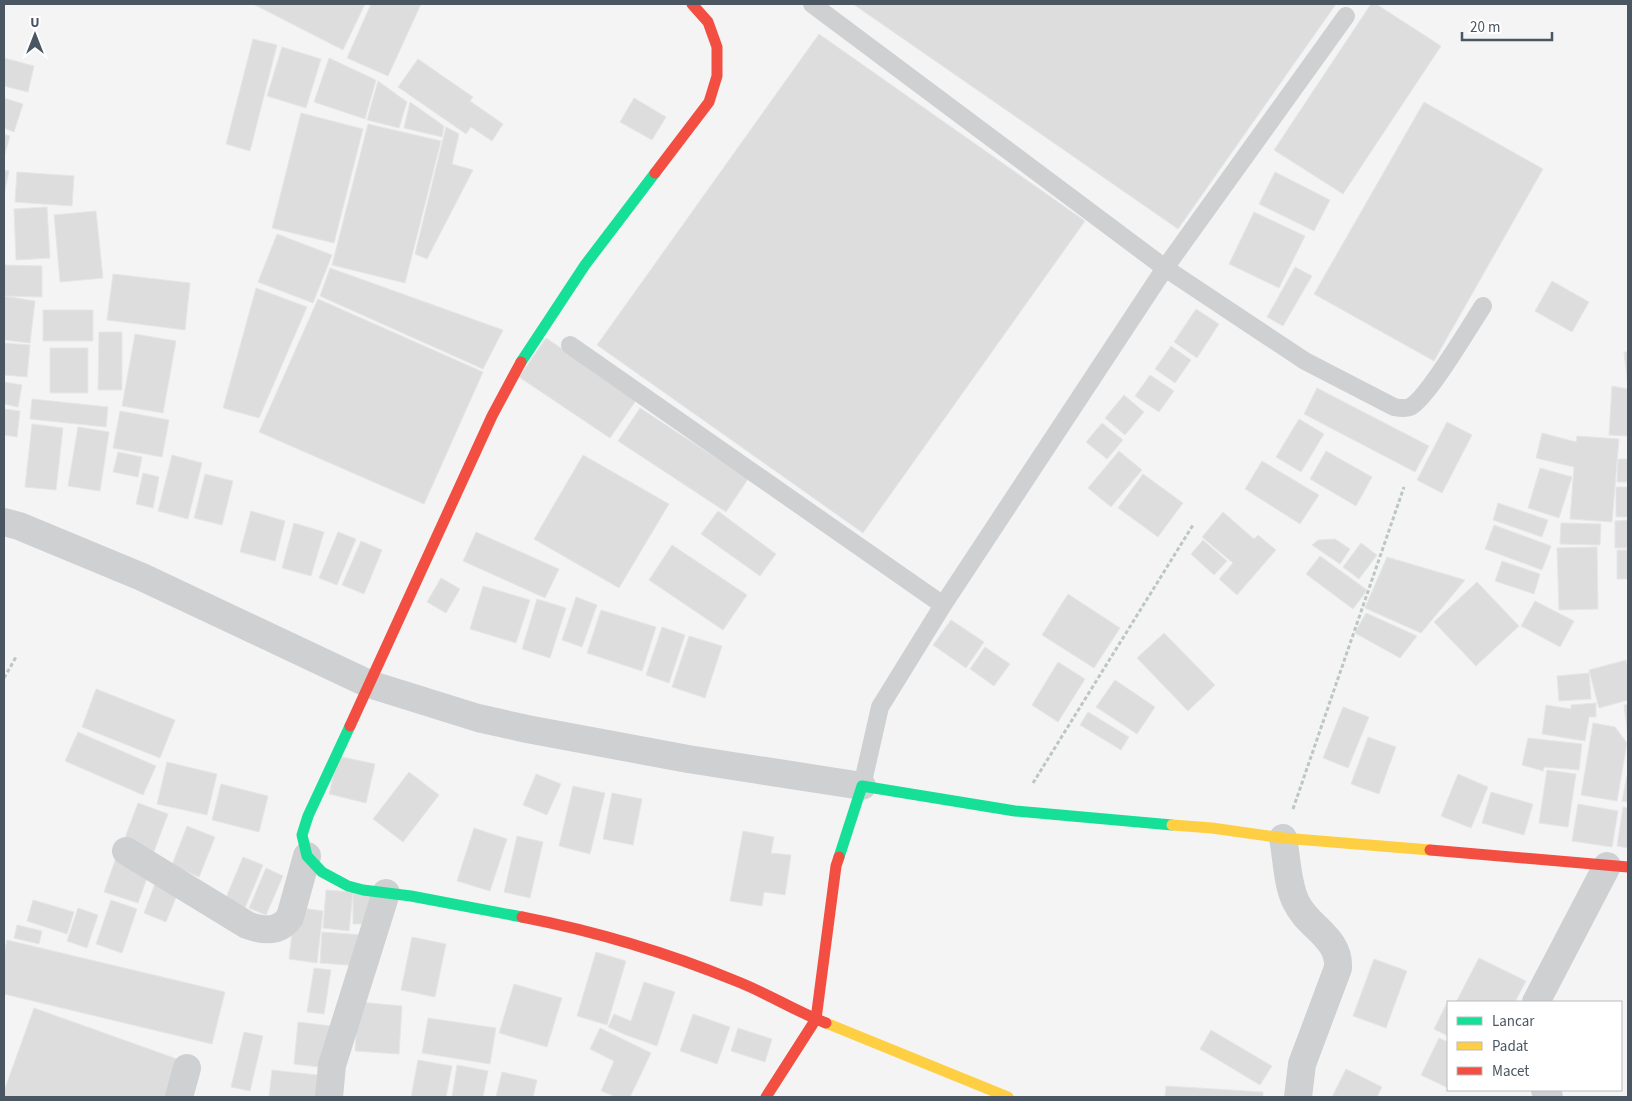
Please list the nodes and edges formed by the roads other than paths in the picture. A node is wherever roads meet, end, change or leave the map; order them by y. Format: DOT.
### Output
graph roads {
  1 [pos="692,4"];
  2 [pos="812,4"];
  3 [pos="1346,16"];
  4 [pos="1165,268"];
  5 [pos="1483,306"];
  6 [pos="570,345"];
  7 [pos="4,522"];
  8 [pos="943,605"];
  9 [pos="369,684"];
  10 [pos="862,786"];
  11 [pos="1283,838"];
  12 [pos="126,851"];
  13 [pos="307,856"];
  14 [pos="1618,866"];
  15 [pos="386,893"];
  16 [pos="1537,1001"];
  17 [pos="816,1019"];
  18 [pos="188,1068"];
  19 [pos="179,1097"];
  20 [pos="329,1097"];
  21 [pos="766,1097"];
  22 [pos="1008,1097"];
  23 [pos="1298,1097"];
  1 -- 9 [label="street"];
  2 -- 4 [label="lane"];
  3 -- 4 [label="lane"];
  4 -- 5 [label="lane"];
  4 -- 8 [label="lane"];
  6 -- 8 [label="lane"];
  7 -- 9 [label="street"];
  8 -- 10 [label="lane"];
  9 -- 10 [label="street"];
  9 -- 13 [label="street"];
  10 -- 11 [label="street"];
  10 -- 17 [label="street"];
  11 -- 14 [label="street"];
  11 -- 23 [label="street"];
  12 -- 13 [label="street"];
  13 -- 15 [label="street"];
  14 -- 16 [label="street"];
  15 -- 17 [label="street"];
  15 -- 20 [label="street"];
  17 -- 21 [label="street"];
  17 -- 22 [label="street"];
  18 -- 19 [label="street"];
}
